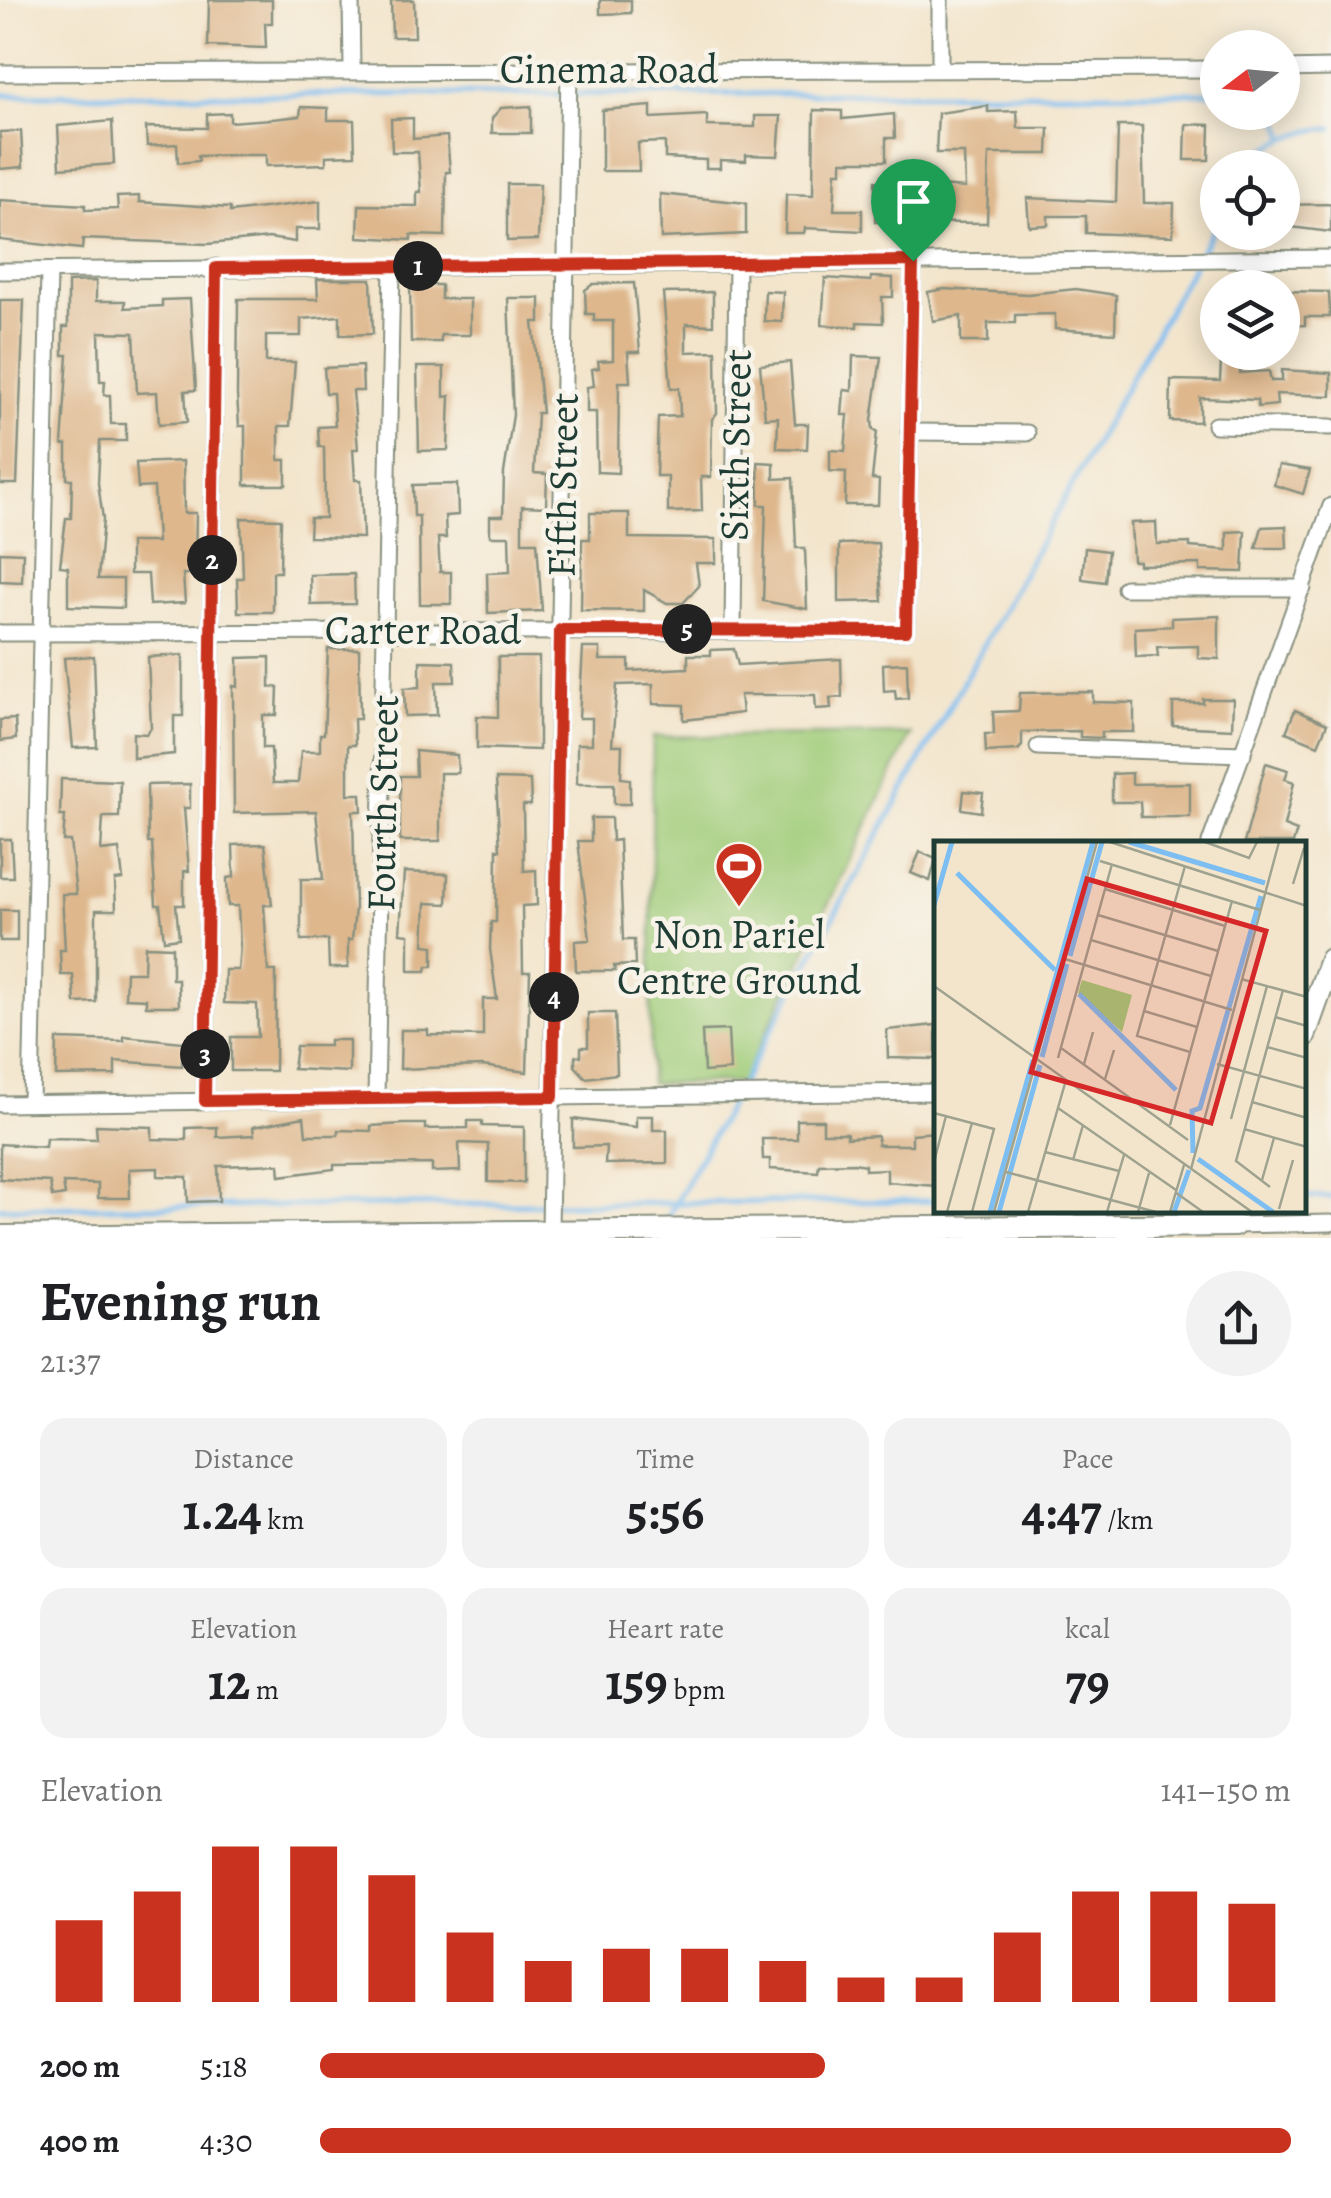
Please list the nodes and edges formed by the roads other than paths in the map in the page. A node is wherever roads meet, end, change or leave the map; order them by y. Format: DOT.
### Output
graph roads {
  1 [pos="351,0"];
  2 [pos="940,0"];
  3 [pos="1331,68"];
  4 [pos="352,69"];
  5 [pos="940,69"];
  6 [pos="1200,69"];
  7 [pos="1300,69"];
  8 [pos="569,70"];
  9 [pos="0,73"];
  10 [pos="1331,258"];
  11 [pos="913,261"];
  12 [pos="737,262"];
  13 [pos="566,264"];
  14 [pos="392,267"];
  15 [pos="216,268"];
  16 [pos="0,271"];
  17 [pos="48,271"];
  18 [pos="1215,424"];
  19 [pos="1331,427"];
  20 [pos="909,432"];
  21 [pos="1027,433"];
  22 [pos="1331,506"];
  23 [pos="1124,588"];
  24 [pos="1303,588"];
  25 [pos="733,629"];
  26 [pos="384,630"];
  27 [pos="560,630"];
  28 [pos="41,632"];
  29 [pos="211,632"];
  30 [pos="0,633"];
  31 [pos="1038,747"];
  32 [pos="1243,754"];
  33 [pos="1211,841"];
  34 [pos="1331,960"];
  35 [pos="1323,1003"];
  36 [pos="1306,1033"];
  37 [pos="934,1092"];
  38 [pos="553,1097"];
  39 [pos="376,1099"];
  40 [pos="205,1101"];
  41 [pos="31,1103"];
  42 [pos="0,1104"];
  43 [pos="550,1216"];
  44 [pos="1234,1224"];
  45 [pos="1331,1224"];
  46 [pos="0,1237"];
  1 -- 4 [label="street"];
  2 -- 5 [label="street"];
  3 -- 7 [label="street"];
  4 -- 8 [label="street, Cinema Road"];
  4 -- 9 [label="street, Cinema Road"];
  5 -- 6 [label="street, Cinema Road"];
  5 -- 8 [label="street, Cinema Road"];
  8 -- 13 [label="street, Fifth Street"];
  10 -- 11 [label="street"];
  11 -- 12 [label="street"];
  11 -- 20 [label="street"];
  12 -- 13 [label="street"];
  12 -- 25 [label="street, Sixth Street"];
  13 -- 14 [label="street"];
  13 -- 27 [label="street, Fifth Street"];
  14 -- 15 [label="street"];
  14 -- 26 [label="street, Fourth Street"];
  15 -- 17 [label="street"];
  15 -- 29 [label="street"];
  16 -- 17 [label="street"];
  17 -- 28 [label="street"];
  18 -- 19 [label="street"];
  20 -- 21 [label="street"];
  20 -- 25 [label="street, Carter Road"];
  22 -- 24 [label="street"];
  23 -- 24 [label="street"];
  24 -- 32 [label="street"];
  25 -- 27 [label="street, Carter Road"];
  26 -- 27 [label="street, Carter Road"];
  26 -- 29 [label="street, Carter Road"];
  26 -- 39 [label="street, Fourth Street"];
  27 -- 38 [label="street, Fifth Street"];
  28 -- 29 [label="street, Carter Road"];
  28 -- 30 [label="street, Carter Road"];
  28 -- 41 [label="street"];
  29 -- 40 [label="street"];
  31 -- 32 [label="street"];
  32 -- 33 [label="street"];
  34 -- 35 [label="street"];
  35 -- 36 [label="street"];
  37 -- 38 [label="street"];
  38 -- 39 [label="street"];
  38 -- 43 [label="street, Fifth Street"];
  39 -- 40 [label="street"];
  40 -- 41 [label="street"];
  41 -- 42 [label="street"];
  43 -- 44 [label="street"];
  43 -- 46 [label="street"];
  44 -- 45 [label="street"];
}
